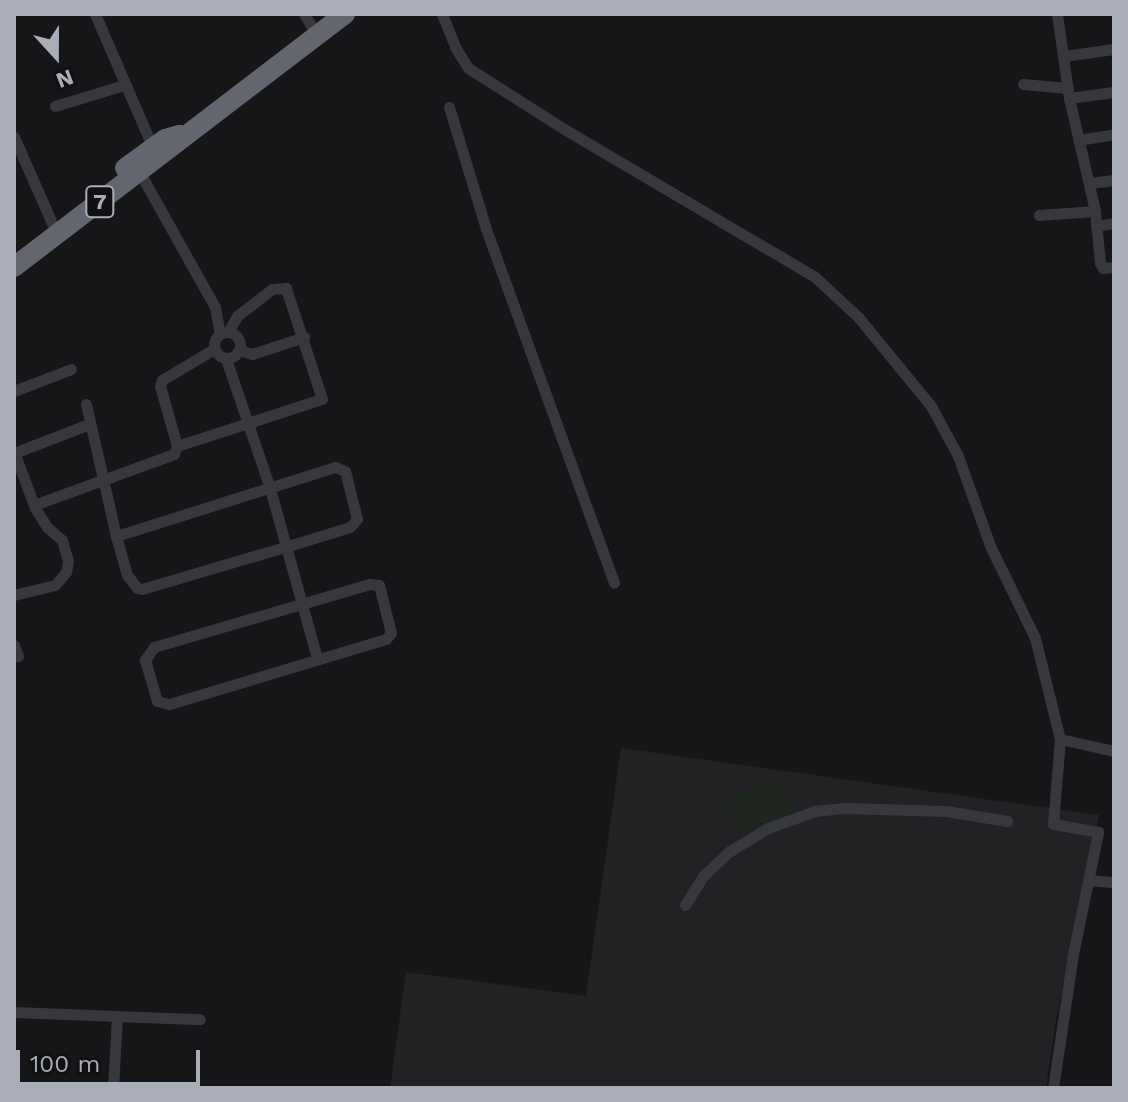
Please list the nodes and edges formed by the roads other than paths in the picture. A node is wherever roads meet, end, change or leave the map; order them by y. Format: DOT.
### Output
graph roads {
  1 [pos="95,14"];
  2 [pos="304,14"];
  3 [pos="345,14"];
  4 [pos="442,14"];
  5 [pos="1059,14"];
  6 [pos="317,35"];
  7 [pos="1114,49"];
  8 [pos="1064,56"];
  9 [pos="1023,84"];
  10 [pos="124,85"];
  11 [pos="1114,92"];
  12 [pos="1068,93"];
  13 [pos="55,106"];
  14 [pos="449,107"];
  15 [pos="1114,134"];
  16 [pos="183,135"];
  17 [pos="14,137"];
  18 [pos="1078,140"];
  19 [pos="152,146"];
  20 [pos="140,173"];
  21 [pos="1114,180"];
  22 [pos="1089,183"];
  23 [pos="1095,211"];
  24 [pos="1039,215"];
  25 [pos="52,223"];
  26 [pos="1114,223"];
  27 [pos="1096,226"];
  28 [pos="14,252"];
  29 [pos="14,267"];
  30 [pos="1114,267"];
  31 [pos="224,333"];
  32 [pos="304,337"];
  33 [pos="214,349"];
  34 [pos="239,350"];
  35 [pos="226,359"];
  36 [pos="71,369"];
  37 [pos="14,391"];
  38 [pos="86,404"];
  39 [pos="250,423"];
  40 [pos="84,426"];
  41 [pos="177,446"];
  42 [pos="14,452"];
  43 [pos="101,479"];
  44 [pos="269,485"];
  45 [pos="34,505"];
  46 [pos="116,536"];
  47 [pos="285,547"];
  48 [pos="614,583"];
  49 [pos="14,595"];
  50 [pos="301,603"];
  51 [pos="317,658"];
  52 [pos="1060,739"];
  53 [pos="1114,751"];
  54 [pos="1007,821"];
  55 [pos="1089,880"];
  56 [pos="1114,882"];
  57 [pos="685,905"];
  58 [pos="14,1012"];
  59 [pos="117,1017"];
  60 [pos="200,1019"];
  61 [pos="113,1088"];
  62 [pos="1053,1088"];
  1 -- 10 [label="street"];
  2 -- 6 [label="street"];
  3 -- 6 [label="highway, 7"];
  4 -- 52 [label="street"];
  5 -- 8 [label="street"];
  6 -- 16 [label="highway, 7"];
  7 -- 8 [label="street"];
  8 -- 12 [label="street"];
  9 -- 12 [label="street"];
  10 -- 13 [label="street"];
  10 -- 19 [label="street"];
  11 -- 12 [label="street"];
  12 -- 18 [label="street"];
  14 -- 48 [label="street"];
  15 -- 18 [label="street"];
  16 -- 19 [label="highway"];
  16 -- 20 [label="highway, 7"];
  17 -- 25 [label="street"];
  18 -- 22 [label="street"];
  19 -- 25 [label="highway"];
  20 -- 29 [label="highway, 7"];
  20 -- 31 [label="street"];
  21 -- 22 [label="street"];
  22 -- 23 [label="street"];
  23 -- 24 [label="street"];
  23 -- 27 [label="street"];
  25 -- 28 [label="highway"];
  26 -- 27 [label="street"];
  27 -- 30 [label="street"];
  31 -- 32 [label="street"];
  31 -- 33 [label="street"];
  31 -- 34 [label="street"];
  32 -- 34 [label="street"];
  32 -- 39 [label="street"];
  33 -- 35 [label="street"];
  33 -- 41 [label="street"];
  34 -- 35 [label="street"];
  35 -- 39 [label="street"];
  36 -- 37 [label="street"];
  38 -- 43 [label="street"];
  39 -- 41 [label="street"];
  39 -- 44 [label="street"];
  40 -- 42 [label="street"];
  41 -- 43 [label="street"];
  42 -- 45 [label="street"];
  43 -- 45 [label="street"];
  43 -- 46 [label="street"];
  44 -- 46 [label="street"];
  44 -- 47 [label="street"];
  44 -- 47 [label="street"];
  45 -- 49 [label="street"];
  46 -- 47 [label="street"];
  47 -- 50 [label="street"];
  50 -- 51 [label="street"];
  50 -- 51 [label="street"];
  50 -- 51 [label="street"];
  52 -- 53 [label="street"];
  52 -- 55 [label="street"];
  54 -- 57 [label="street"];
  55 -- 56 [label="street"];
  55 -- 62 [label="street"];
  58 -- 59 [label="street"];
  59 -- 60 [label="street"];
  59 -- 61 [label="street"];
}
